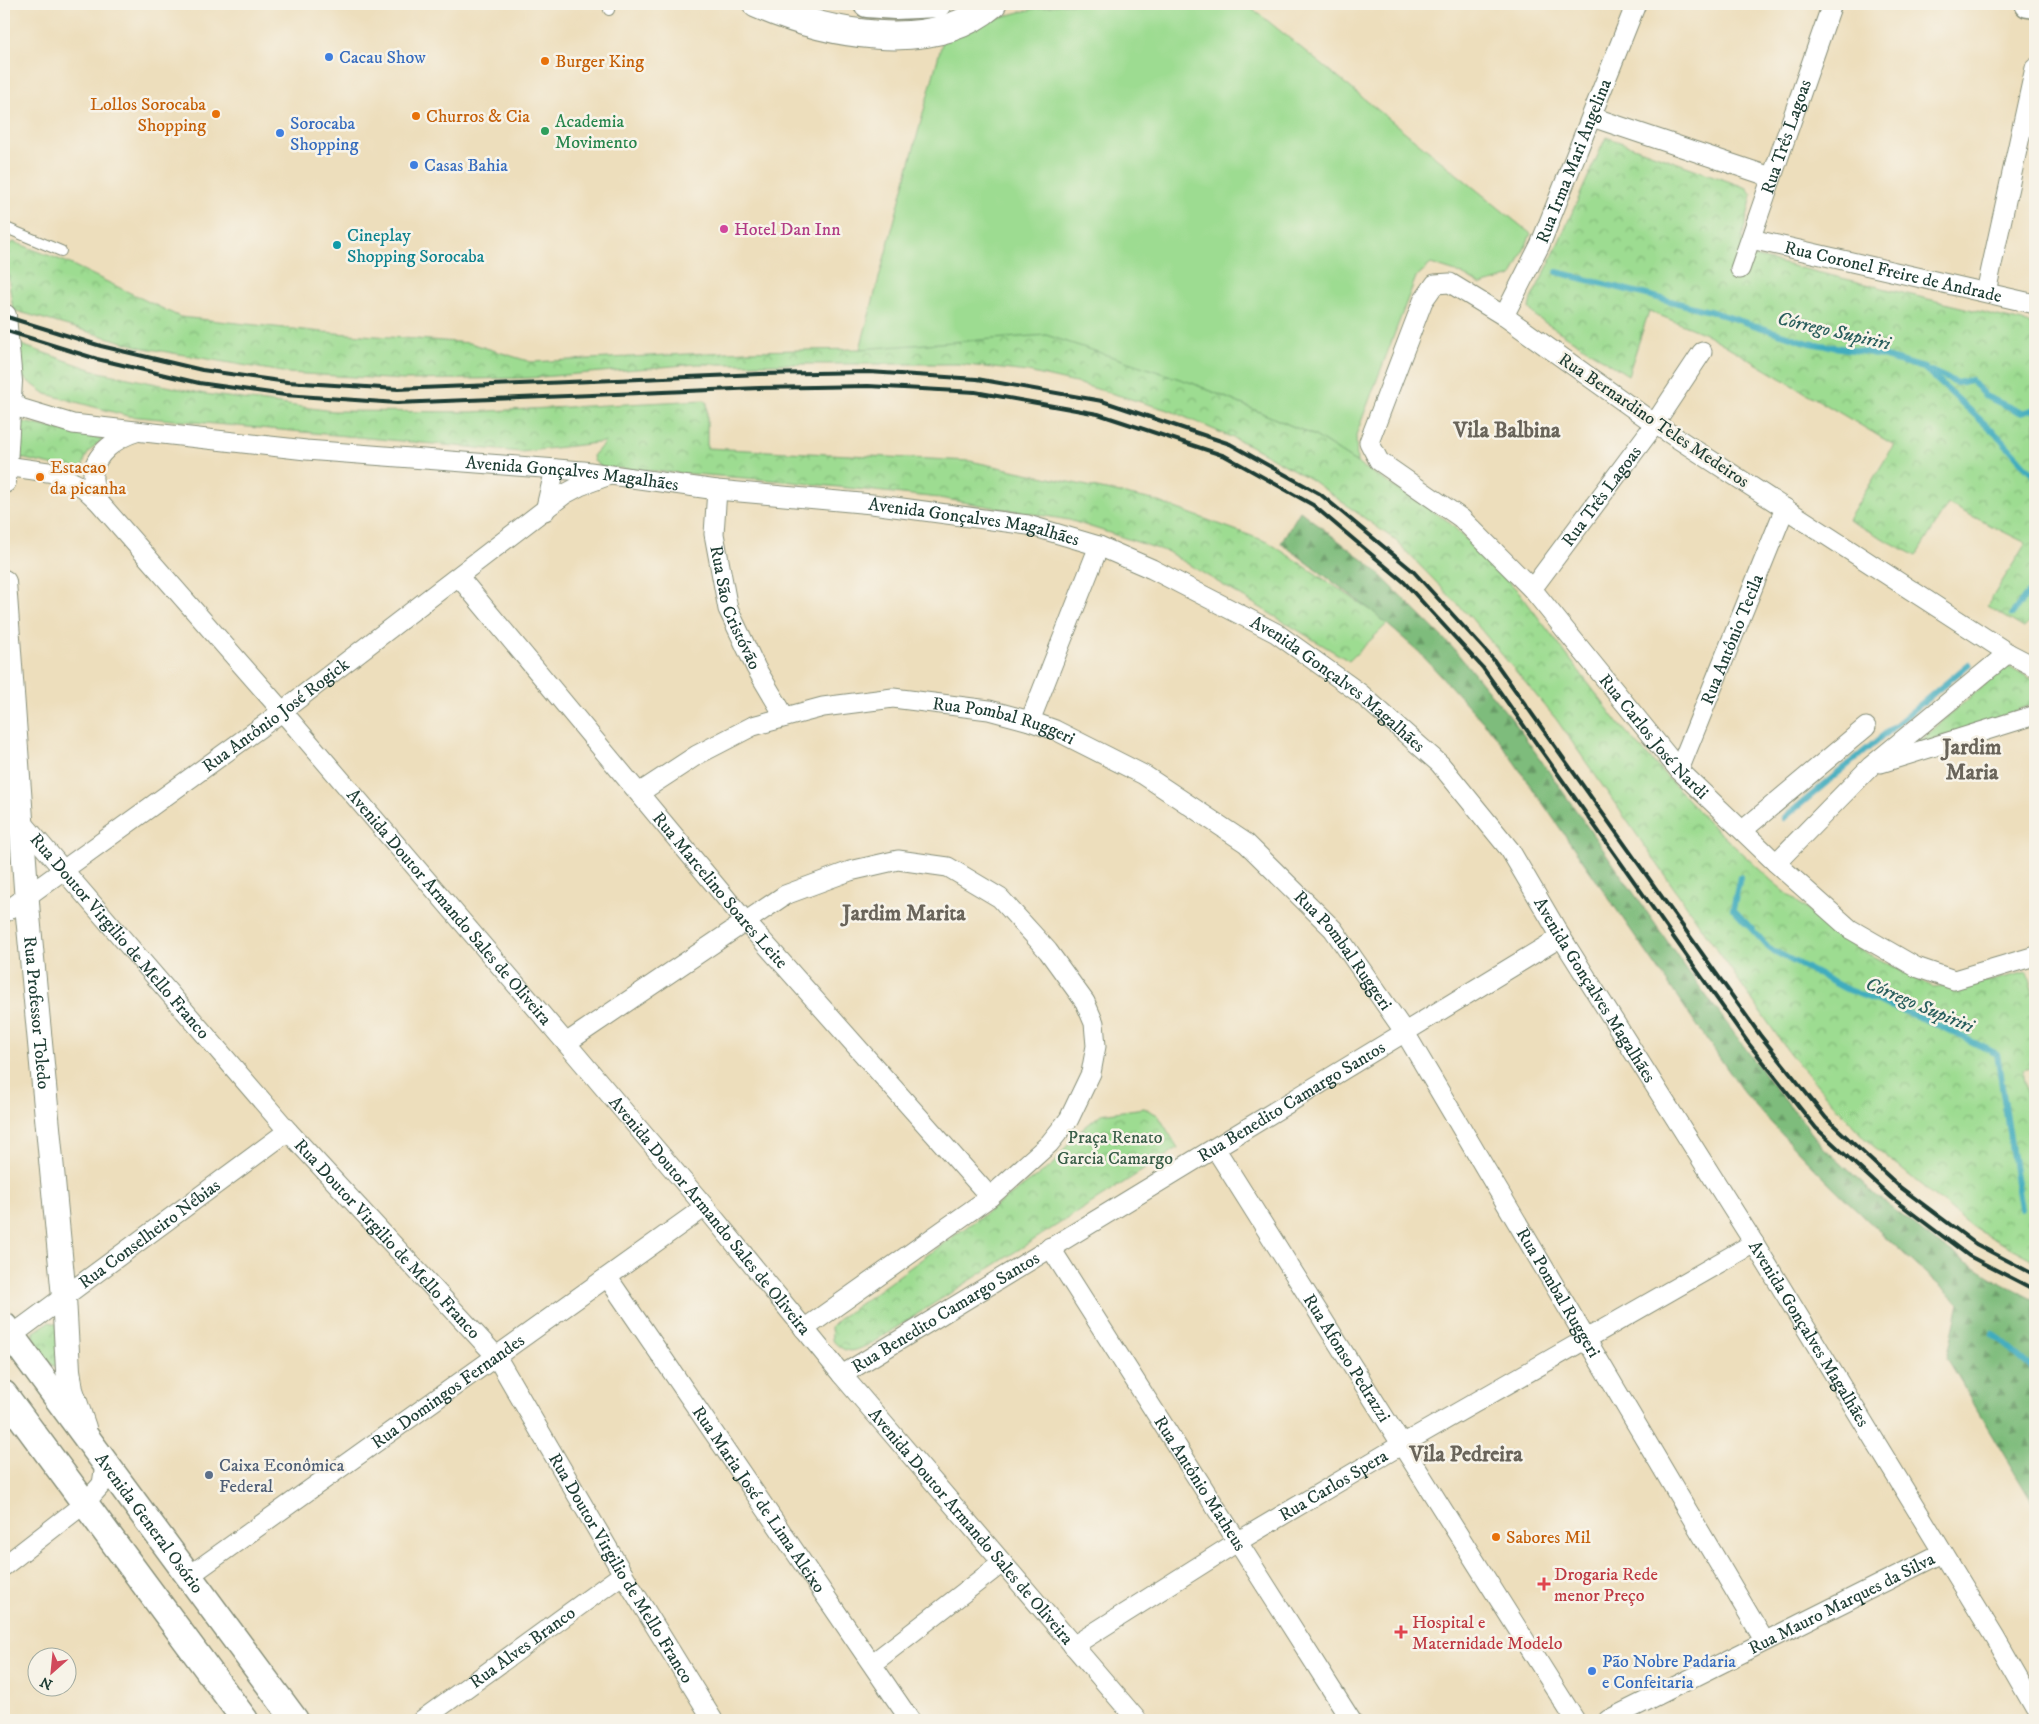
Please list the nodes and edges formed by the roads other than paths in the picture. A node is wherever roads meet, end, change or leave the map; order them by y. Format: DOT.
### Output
graph roads {
  1 [pos="757,4"];
  2 [pos="867,4"];
  3 [pos="938,4"];
  4 [pos="992,4"];
  5 [pos="1636,4"];
  6 [pos="1832,4"];
  7 [pos="2028,4"];
  8 [pos="2035,5"];
  9 [pos="2035,68"];
  10 [pos="1592,117"];
  11 [pos="1771,177"];
  12 [pos="4,227"];
  13 [pos="21,235"];
  14 [pos="4,238"];
  15 [pos="1751,239"];
  16 [pos="61,252"];
  17 [pos="1740,269"];
  18 [pos="1986,292"];
  19 [pos="2035,304"];
  20 [pos="4,316"];
  21 [pos="1504,316"];
  22 [pos="1702,352"];
  23 [pos="7,396"];
  24 [pos="1655,424"];
  25 [pos="136,432"];
  26 [pos="1380,461"];
  27 [pos="555,469"];
  28 [pos="5,470"];
  29 [pos="610,475"];
  30 [pos="716,490"];
  31 [pos="98,501"];
  32 [pos="1786,508"];
  33 [pos="545,511"];
  34 [pos="1099,546"];
  35 [pos="459,576"];
  36 [pos="4,582"];
  37 [pos="1532,589"];
  38 [pos="2008,654"];
  39 [pos="2035,667"];
  40 [pos="282,711"];
  41 [pos="2035,715"];
  42 [pos="786,717"];
  43 [pos="1030,721"];
  44 [pos="9,723"];
  45 [pos="1866,727"];
  46 [pos="1871,766"];
  47 [pos="1679,770"];
  48 [pos="639,793"];
  49 [pos="4,801"];
  50 [pos="23,823"];
  51 [pos="1743,830"];
  52 [pos="1776,863"];
  53 [pos="65,869"];
  54 [pos="27,896"];
  55 [pos="4,913"];
  56 [pos="745,921"];
  57 [pos="1561,937"];
  58 [pos="2035,956"];
  59 [pos="1404,1031"];
  60 [pos="566,1043"];
  61 [pos="288,1131"];
  62 [pos="1215,1148"];
  63 [pos="990,1198"];
  64 [pos="705,1206"];
  65 [pos="1754,1243"];
  66 [pos="1050,1247"];
  67 [pos="608,1278"];
  68 [pos="64,1297"];
  69 [pos="804,1329"];
  70 [pos="7,1331"];
  71 [pos="1586,1338"];
  72 [pos="496,1356"];
  73 [pos="842,1375"];
  74 [pos="4,1394"];
  75 [pos="89,1442"];
  76 [pos="1401,1445"];
  77 [pos="104,1465"];
  78 [pos="85,1503"];
  79 [pos="1237,1542"];
  80 [pos="1942,1553"];
  81 [pos="1002,1563"];
  82 [pos="4,1566"];
  83 [pos="623,1574"];
  84 [pos="189,1576"];
  85 [pos="1764,1640"];
  86 [pos="1073,1646"];
  87 [pos="873,1663"];
  88 [pos="2035,1708"];
  89 [pos="244,1720"];
  90 [pos="295,1720"];
  91 [pos="422,1720"];
  92 [pos="713,1720"];
  93 [pos="910,1720"];
  94 [pos="1137,1720"];
  95 [pos="1351,1720"];
  96 [pos="1575,1720"];
  97 [pos="1608,1720"];
  1 -- 4 [label="main road"];
  2 -- 3 [label="main road"];
  5 -- 10 [label="street, Rua Irma Mari Angelina"];
  6 -- 11 [label="street, Rua Três Lagoas"];
  7 -- 8 [label="main road"];
  9 -- 18 [label="street"];
  10 -- 11 [label="street"];
  10 -- 21 [label="street, Rua Irma Mari Angelina"];
  11 -- 15 [label="street, Rua Três Lagoas"];
  12 -- 13 [label="lane"];
  13 -- 14 [label="lane"];
  13 -- 16 [label="lane"];
  15 -- 17 [label="street, Rua Três Lagoas"];
  15 -- 18 [label="street, Rua Coronel Freire de Andrade"];
  18 -- 19 [label="street, Rua Coronel Freire de Andrade"];
  20 -- 23 [label="street"];
  21 -- 24 [label="street, Rua Bernardino Teles Medeiros"];
  21 -- 26 [label="street, Rua Bernardino Teles Medeiros"];
  22 -- 24 [label="street, Rua Três Lagoas"];
  23 -- 25 [label="street, Avenida Gonçalves Magalhães"];
  23 -- 28 [label="street"];
  24 -- 32 [label="street, Rua Bernardino Teles Medeiros"];
  24 -- 37 [label="street, Rua Três Lagoas"];
  25 -- 27 [label="street, Avenida Gonçalves Magalhães"];
  25 -- 31 [label="street"];
  26 -- 37 [label="street, Rua Carlos José Nardi"];
  27 -- 29 [label="street, Avenida Gonçalves Magalhães"];
  27 -- 33 [label="street"];
  28 -- 31 [label="street, Avenida Doutor Armando Sales de Oliveira"];
  29 -- 30 [label="street, Avenida Gonçalves Magalhães"];
  29 -- 33 [label="street, Rua Antônio José Rogick"];
  30 -- 34 [label="street, Avenida Gonçalves Magalhães"];
  30 -- 42 [label="street, Rua São Cristóvão"];
  31 -- 40 [label="street, Avenida Doutor Armando Sales de Oliveira"];
  32 -- 38 [label="street, Rua Bernardino Teles Medeiros"];
  32 -- 47 [label="street, Rua Antônio Tecila"];
  33 -- 35 [label="street, Rua Antônio José Rogick"];
  34 -- 43 [label="street"];
  34 -- 57 [label="street, Avenida Gonçalves Magalhães"];
  35 -- 40 [label="street, Rua Antônio José Rogick"];
  35 -- 48 [label="street, Rua Marcelino Soares Leite"];
  36 -- 44 [label="street, Rua Professor Toledo"];
  37 -- 47 [label="street, Rua Carlos José Nardi"];
  38 -- 39 [label="street, Rua Bernardino Teles Medeiros"];
  38 -- 46 [label="street"];
  40 -- 53 [label="street, Rua Antônio José Rogick"];
  40 -- 60 [label="street, Avenida Doutor Armando Sales de Oliveira"];
  41 -- 46 [label="street"];
  42 -- 43 [label="street, Rua Pombal Ruggeri"];
  42 -- 48 [label="street, Rua Pombal Ruggeri"];
  43 -- 59 [label="street, Rua Pombal Ruggeri"];
  44 -- 50 [label="street, Rua Professor Toledo"];
  45 -- 51 [label="street"];
  46 -- 52 [label="street"];
  47 -- 51 [label="street, Rua Carlos José Nardi"];
  48 -- 56 [label="street, Rua Marcelino Soares Leite"];
  49 -- 50 [label="street, Rua Doutor Virgilio de Mello Franco"];
  50 -- 53 [label="street, Rua Doutor Virgilio de Mello Franco"];
  50 -- 54 [label="street, Rua Professor Toledo"];
  51 -- 52 [label="street, Rua Carlos José Nardi"];
  52 -- 58 [label="street, Rua Carlos José Nardi"];
  53 -- 54 [label="street, Rua Antônio José Rogick"];
  53 -- 61 [label="street, Rua Doutor Virgilio de Mello Franco"];
  54 -- 55 [label="street, Rua Antônio José Rogick"];
  54 -- 68 [label="street, Rua Professor Toledo"];
  56 -- 60 [label="street"];
  56 -- 63 [label="street, Rua Marcelino Soares Leite"];
  56 -- 63 [label="street"];
  57 -- 59 [label="street, Rua Benedito Camargo Santos"];
  57 -- 65 [label="street, Avenida Gonçalves Magalhães"];
  59 -- 62 [label="street, Rua Benedito Camargo Santos"];
  59 -- 71 [label="street, Rua Pombal Ruggeri"];
  60 -- 64 [label="street, Avenida Doutor Armando Sales de Oliveira"];
  61 -- 68 [label="street, Rua Conselheiro Nébias"];
  61 -- 72 [label="street, Rua Doutor Virgilio de Mello Franco"];
  62 -- 66 [label="street, Rua Benedito Camargo Santos"];
  62 -- 76 [label="street, Rua Afonso Pedrazzi"];
  63 -- 69 [label="street"];
  64 -- 67 [label="street, Rua Domingos Fernandes"];
  64 -- 69 [label="street, Avenida Doutor Armando Sales de Oliveira"];
  65 -- 71 [label="street, Rua Carlos Spera"];
  65 -- 80 [label="street, Avenida Gonçalves Magalhães"];
  66 -- 73 [label="street, Rua Benedito Camargo Santos"];
  66 -- 79 [label="street, Rua Antônio Matheus"];
  67 -- 72 [label="street, Rua Domingos Fernandes"];
  67 -- 87 [label="street, Rua Maria José de Lima Aleixo"];
  68 -- 70 [label="street, Rua Conselheiro Nébias"];
  68 -- 75 [label="street, Rua Professor Toledo"];
  69 -- 73 [label="street, Avenida Doutor Armando Sales de Oliveira"];
  70 -- 75 [label="main road, Avenida General Osório"];
  71 -- 76 [label="street, Rua Carlos Spera"];
  71 -- 85 [label="street, Rua Pombal Ruggeri"];
  72 -- 83 [label="street, Rua Doutor Virgilio de Mello Franco"];
  72 -- 84 [label="street, Rua Domingos Fernandes"];
  73 -- 81 [label="street, Avenida Doutor Armando Sales de Oliveira"];
  74 -- 78 [label="main road"];
  75 -- 77 [label="main road, Avenida General Osório"];
  76 -- 79 [label="street, Rua Carlos Spera"];
  76 -- 96 [label="street, Rua Afonso Pedrazzi"];
  77 -- 78 [label="street"];
  77 -- 84 [label="main road, Avenida General Osório"];
  78 -- 82 [label="street"];
  78 -- 89 [label="main road"];
  79 -- 86 [label="street, Rua Carlos Spera"];
  79 -- 95 [label="street, Rua Antônio Matheus"];
  80 -- 85 [label="street, Rua Mauro Marques da Silva"];
  80 -- 88 [label="street, Avenida Gonçalves Magalhães"];
  81 -- 86 [label="street, Avenida Doutor Armando Sales de Oliveira"];
  81 -- 87 [label="street"];
  83 -- 91 [label="street, Rua Alves Branco"];
  83 -- 92 [label="street, Rua Doutor Virgilio de Mello Franco"];
  84 -- 90 [label="main road, Avenida General Osório"];
  85 -- 97 [label="street, Rua Mauro Marques da Silva"];
  86 -- 94 [label="street, Avenida Doutor Armando Sales de Oliveira"];
  87 -- 93 [label="street, Rua Maria José de Lima Aleixo"];
}
